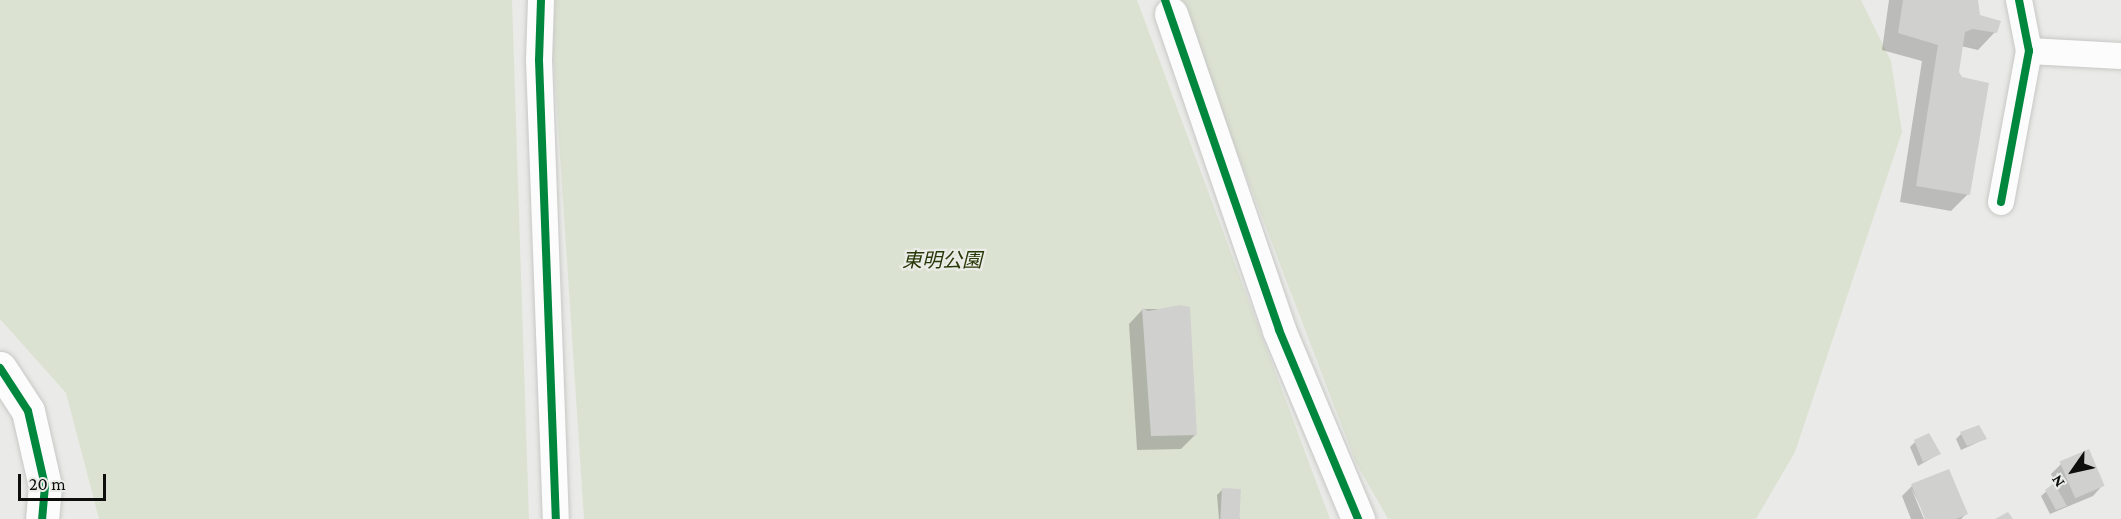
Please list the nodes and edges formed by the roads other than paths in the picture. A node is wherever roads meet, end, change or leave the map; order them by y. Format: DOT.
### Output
graph roads {
  1 [pos="541,0"];
  2 [pos="2019,0"];
  3 [pos="1168,7"];
  4 [pos="2029,51"];
  5 [pos="2121,56"];
  6 [pos="2001,202"];
  7 [pos="0,368"];
  8 [pos="42,519"];
  9 [pos="556,519"];
  10 [pos="1358,519"];
  1 -- 9 [label="street"];
  2 -- 4 [label="street"];
  3 -- 10 [label="street"];
  4 -- 5 [label="street"];
  4 -- 6 [label="street"];
  7 -- 8 [label="street"];
}
